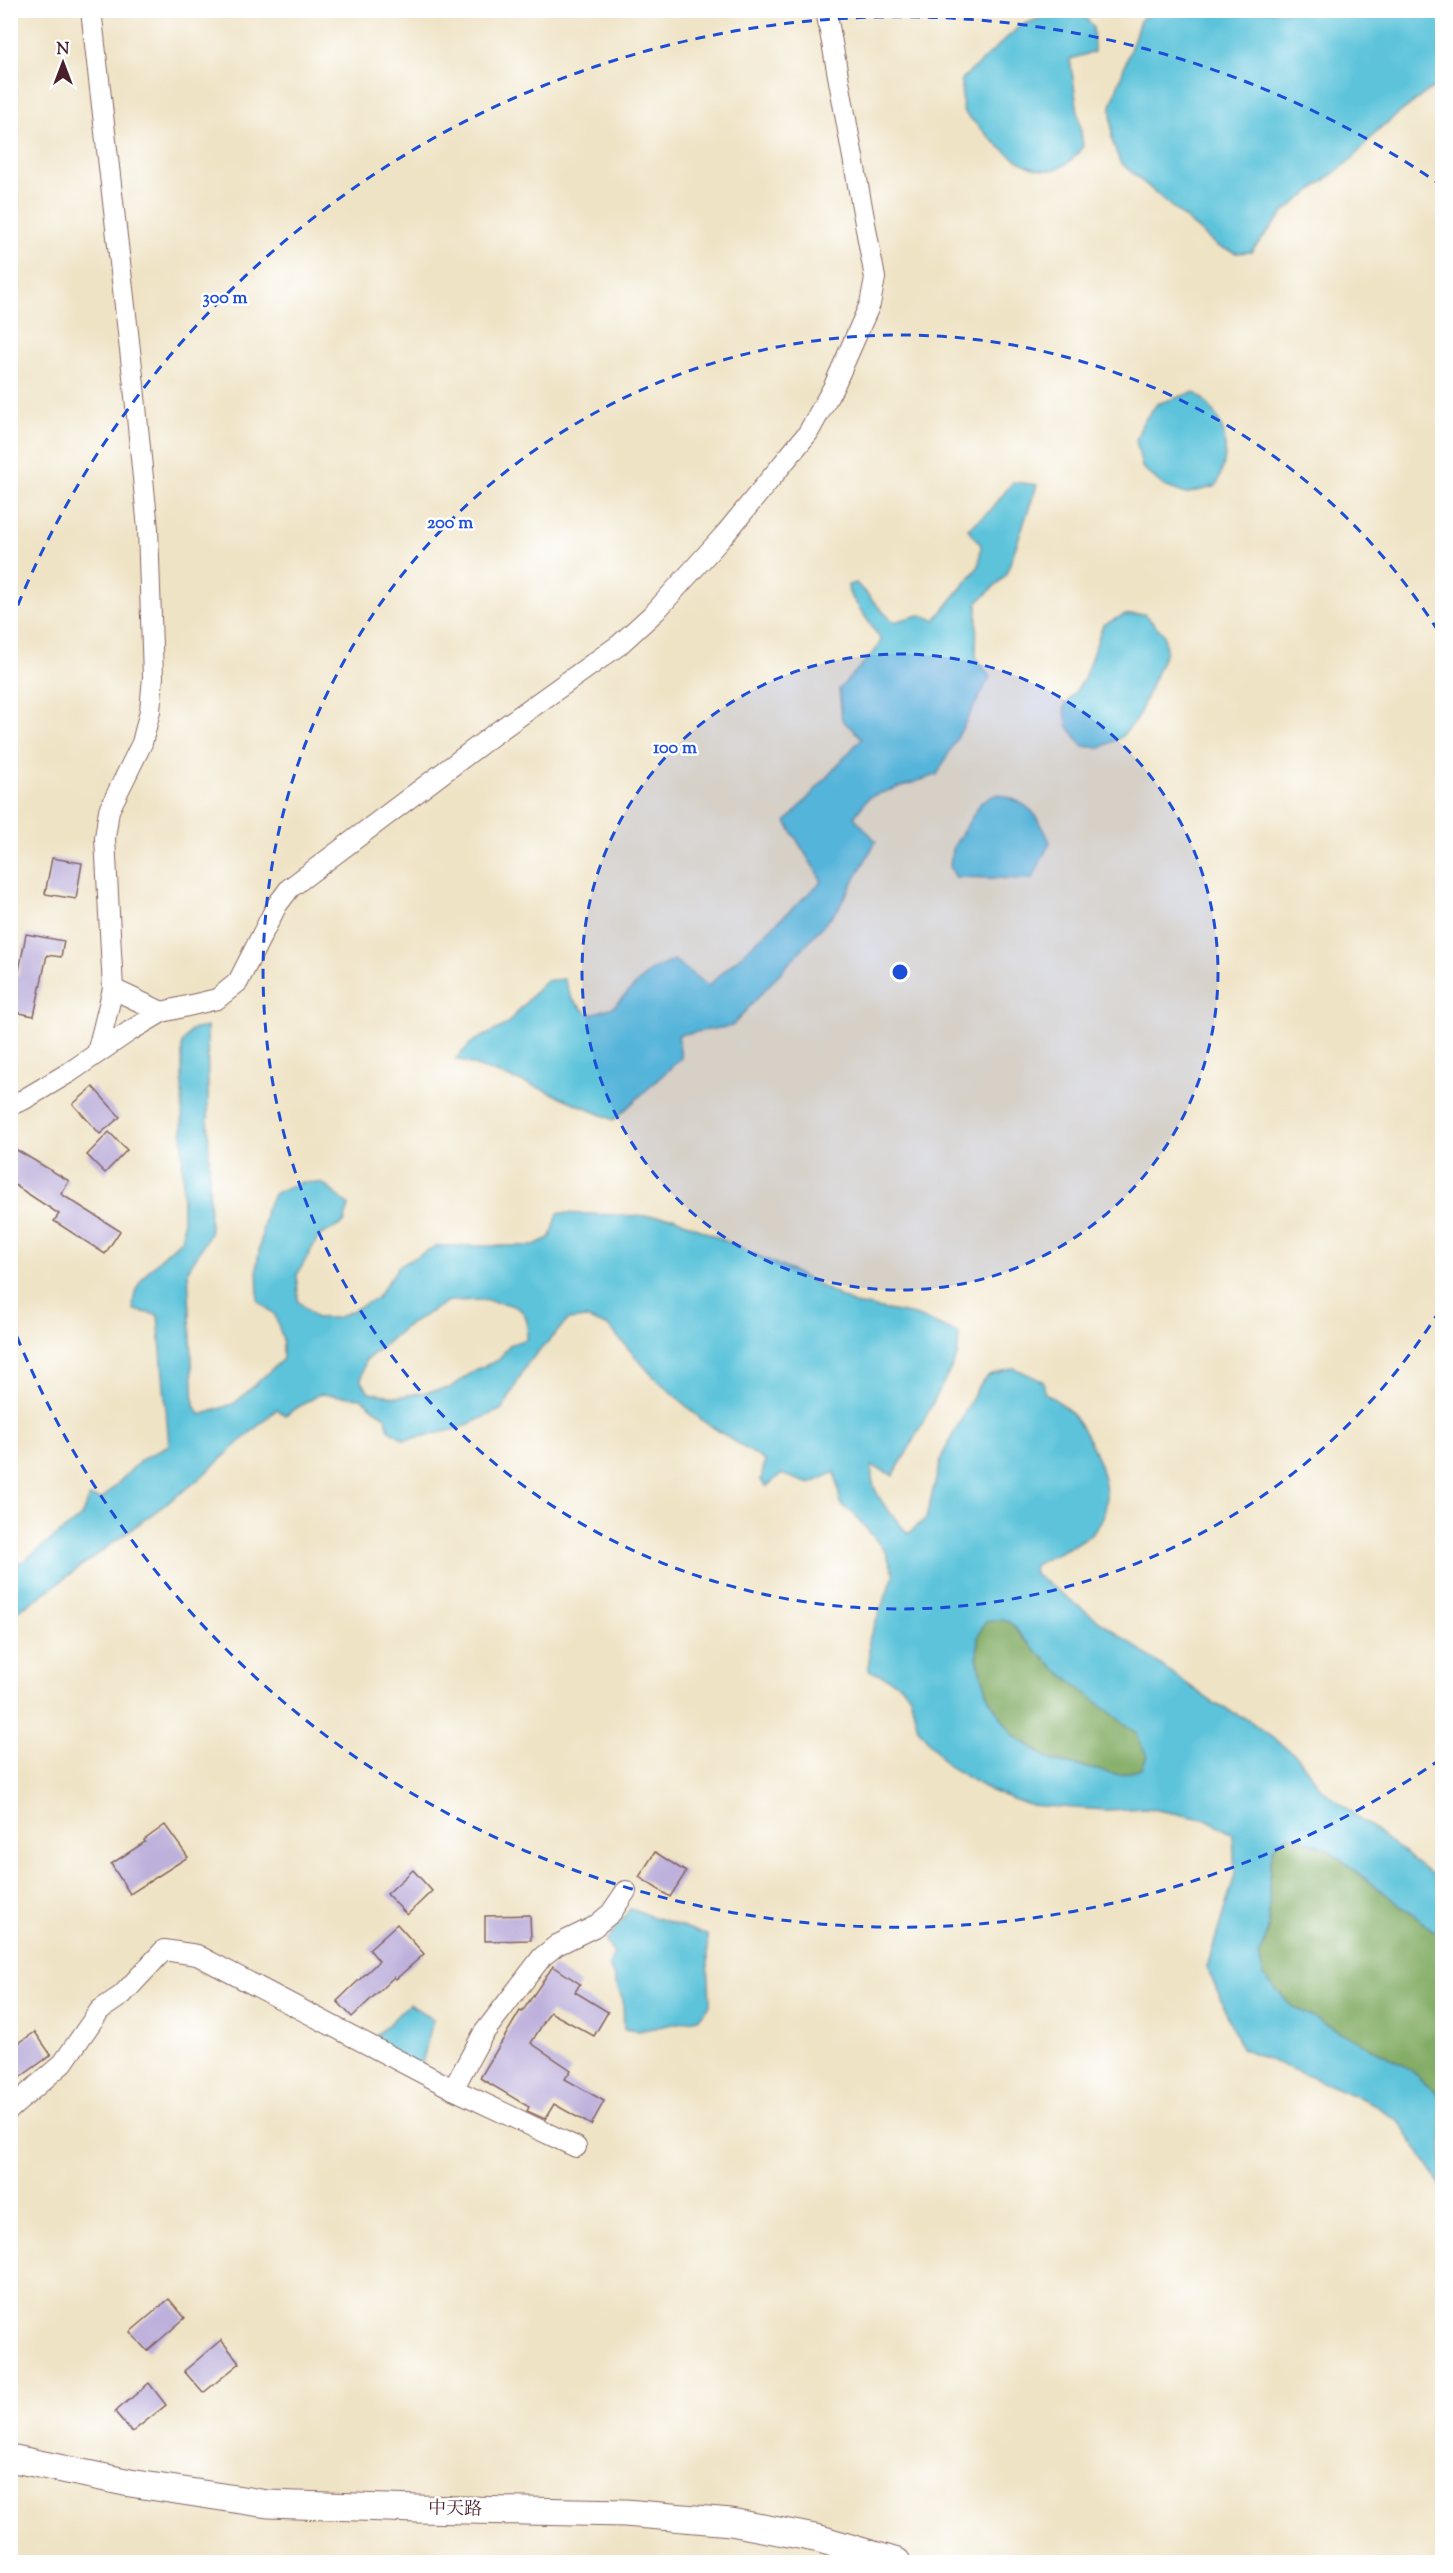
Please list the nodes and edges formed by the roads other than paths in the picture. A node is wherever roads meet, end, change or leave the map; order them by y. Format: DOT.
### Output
graph roads {
  1 [pos="91,10"];
  2 [pos="826,10"];
  3 [pos="113,989"];
  4 [pos="162,1012"];
  5 [pos="97,1053"];
  6 [pos="10,1105"];
  7 [pos="626,1891"];
  8 [pos="453,2089"];
  9 [pos="10,2109"];
  10 [pos="576,2147"];
  11 [pos="10,2458"];
  12 [pos="897,2562"];
  1 -- 3 [label="street"];
  2 -- 4 [label="street"];
  3 -- 4 [label="street"];
  3 -- 5 [label="street"];
  4 -- 5 [label="street"];
  5 -- 6 [label="street"];
  7 -- 8 [label="street"];
  8 -- 9 [label="street"];
  8 -- 10 [label="street"];
  11 -- 12 [label="main road, 中天路"];
}
